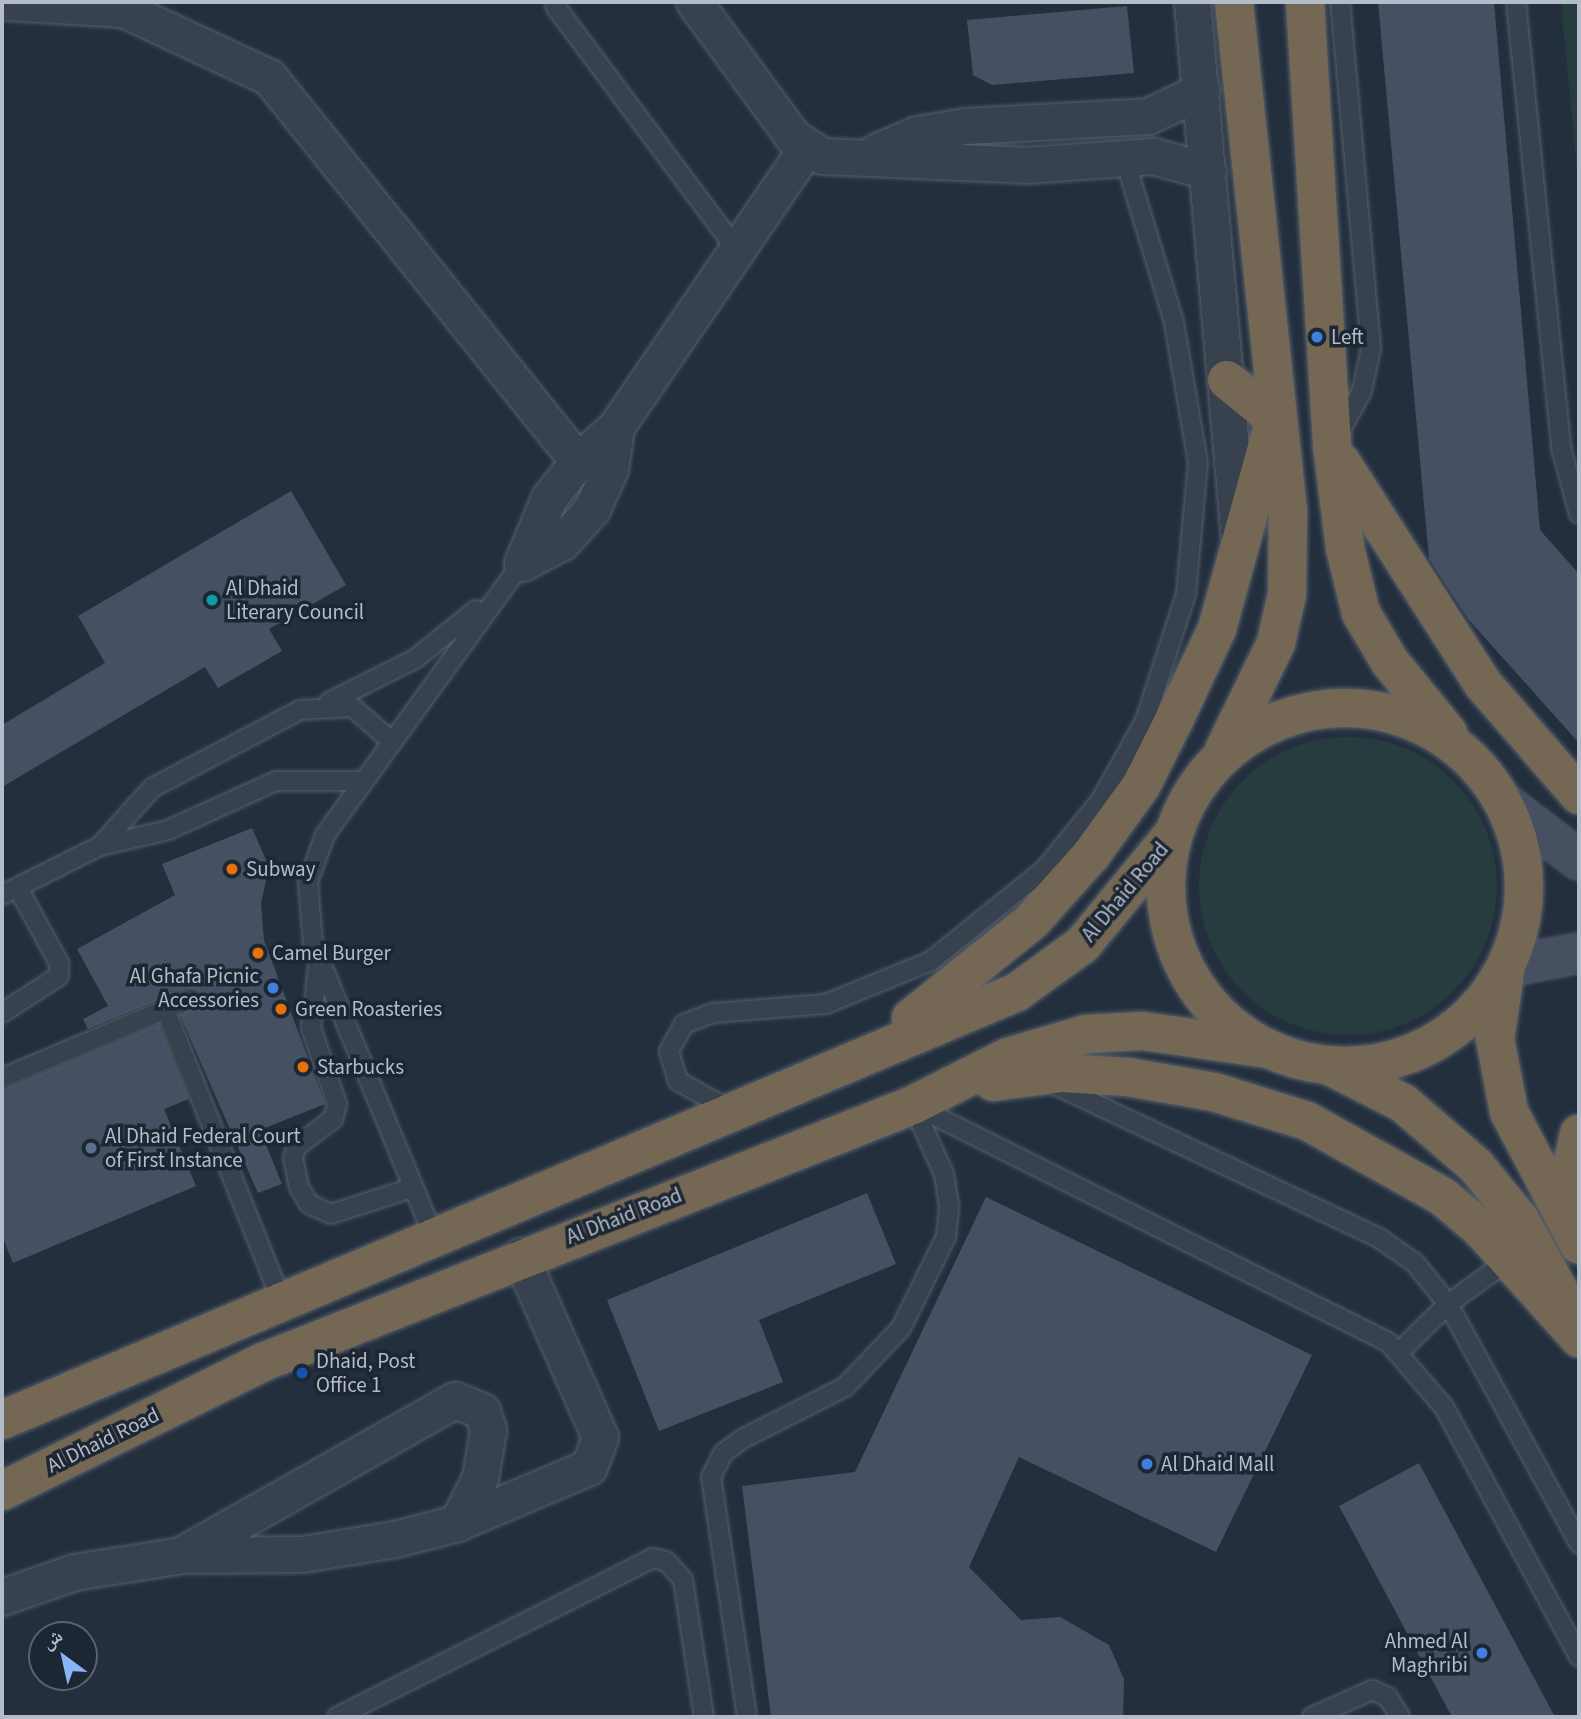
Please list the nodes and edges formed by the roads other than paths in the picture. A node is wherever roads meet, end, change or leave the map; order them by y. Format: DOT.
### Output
graph roads {
  1 [pos="9,2"];
  2 [pos="694,2"];
  3 [pos="1192,2"];
  4 [pos="1234,2"];
  5 [pos="1305,2"];
  6 [pos="1340,2"];
  7 [pos="1516,2"];
  8 [pos="555,6"];
  9 [pos="1201,91"];
  10 [pos="1119,120"];
  11 [pos="806,148"];
  12 [pos="872,154"];
  13 [pos="1124,156"];
  14 [pos="1208,172"];
  15 [pos="737,250"];
  16 [pos="1227,380"];
  17 [pos="1275,419"];
  18 [pos="616,427"];
  19 [pos="1332,446"];
  20 [pos="578,461"];
  21 [pos="1579,514"];
  22 [pos="1241,556"];
  23 [pos="518,569"];
  24 [pos="323,704"];
  25 [pos="389,739"];
  26 [pos="1218,761"];
  27 [pos="1480,768"];
  28 [pos="362,781"];
  29 [pos="1579,795"];
  30 [pos="1504,803"];
  31 [pos="1173,834"];
  32 [pos="100,846"];
  33 [pos="1579,860"];
  34 [pos="10,892"];
  35 [pos="1579,953"];
  36 [pos="319,958"];
  37 [pos="1506,967"];
  38 [pos="192,998"];
  39 [pos="164,1009"];
  40 [pos="2,1013"];
  41 [pos="1268,1049"];
  42 [pos="1330,1066"];
  43 [pos="836,1068"];
  44 [pos="1035,1075"];
  45 [pos="2,1078"];
  46 [pos="913,1105"];
  47 [pos="733,1112"];
  48 [pos="1579,1134"];
  49 [pos="412,1188"];
  50 [pos="1579,1230"];
  51 [pos="436,1242"];
  52 [pos="1579,1245"];
  53 [pos="520,1256"];
  54 [pos="1509,1260"];
  55 [pos="282,1302"];
  56 [pos="1448,1304"];
  57 [pos="1579,1327"];
  58 [pos="1579,1338"];
  59 [pos="1399,1352"];
  60 [pos="5,1411"];
  61 [pos="2,1492"];
  62 [pos="457,1523"];
  63 [pos="1579,1543"];
  64 [pos="182,1555"];
  65 [pos="2,1597"];
  66 [pos="1579,1657"];
  67 [pos="337,1717"];
  68 [pos="704,1717"];
  69 [pos="747,1717"];
  70 [pos="1312,1717"];
  71 [pos="1400,1717"];
  1 -- 20 [label="street"];
  2 -- 11 [label="street"];
  3 -- 9 [label="street"];
  4 -- 17 [label="highway"];
  5 -- 19 [label="highway"];
  6 -- 19 [label="lane"];
  7 -- 21 [label="lane"];
  8 -- 15 [label="lane"];
  9 -- 10 [label="street"];
  9 -- 14 [label="street"];
  10 -- 12 [label="street"];
  10 -- 13 [label="street"];
  11 -- 12 [label="street"];
  11 -- 15 [label="street"];
  12 -- 13 [label="street"];
  13 -- 14 [label="street"];
  13 -- 47 [label="lane"];
  14 -- 16 [label="street"];
  15 -- 18 [label="street"];
  16 -- 17 [label="highway"];
  16 -- 22 [label="street"];
  17 -- 22 [label="highway"];
  17 -- 26 [label="highway"];
  18 -- 20 [label="street"];
  18 -- 23 [label="street"];
  19 -- 27 [label="highway"];
  19 -- 29 [label="highway"];
  20 -- 23 [label="street"];
  22 -- 43 [label="highway"];
  23 -- 24 [label="lane"];
  23 -- 25 [label="lane"];
  24 -- 25 [label="lane"];
  24 -- 32 [label="lane"];
  25 -- 28 [label="lane"];
  26 -- 27 [label="highway"];
  26 -- 31 [label="highway"];
  27 -- 30 [label="highway"];
  28 -- 32 [label="lane"];
  28 -- 36 [label="lane"];
  30 -- 33 [label="street"];
  30 -- 37 [label="highway"];
  31 -- 41 [label="highway"];
  31 -- 43 [label="highway, Al Dhaid Road"];
  32 -- 34 [label="lane"];
  34 -- 40 [label="lane"];
  35 -- 37 [label="street"];
  36 -- 49 [label="lane"];
  36 -- 49 [label="lane"];
  37 -- 42 [label="highway"];
  37 -- 52 [label="highway"];
  38 -- 39 [label="lane"];
  39 -- 45 [label="lane"];
  39 -- 55 [label="lane"];
  41 -- 42 [label="highway, Al Dhaid Road"];
  41 -- 46 [label="highway, Al Dhaid Road"];
  42 -- 57 [label="highway"];
  43 -- 47 [label="highway, Al Dhaid Road"];
  44 -- 46 [label="highway"];
  44 -- 54 [label="highway"];
  44 -- 56 [label="lane"];
  46 -- 53 [label="highway, Al Dhaid Road"];
  46 -- 59 [label="lane"];
  46 -- 69 [label="lane"];
  47 -- 51 [label="highway, Al Dhaid Road"];
  48 -- 50 [label="highway"];
  49 -- 51 [label="lane"];
  51 -- 55 [label="highway, Al Dhaid Road"];
  53 -- 61 [label="highway, Al Dhaid Road"];
  53 -- 62 [label="street"];
  54 -- 56 [label="lane"];
  54 -- 58 [label="highway"];
  55 -- 60 [label="highway, Al Dhaid Road"];
  56 -- 59 [label="lane"];
  56 -- 63 [label="lane"];
  59 -- 66 [label="lane"];
  62 -- 64 [label="street"];
  62 -- 64 [label="street"];
  64 -- 65 [label="street"];
  67 -- 68 [label="lane"];
  70 -- 71 [label="lane"];
}
